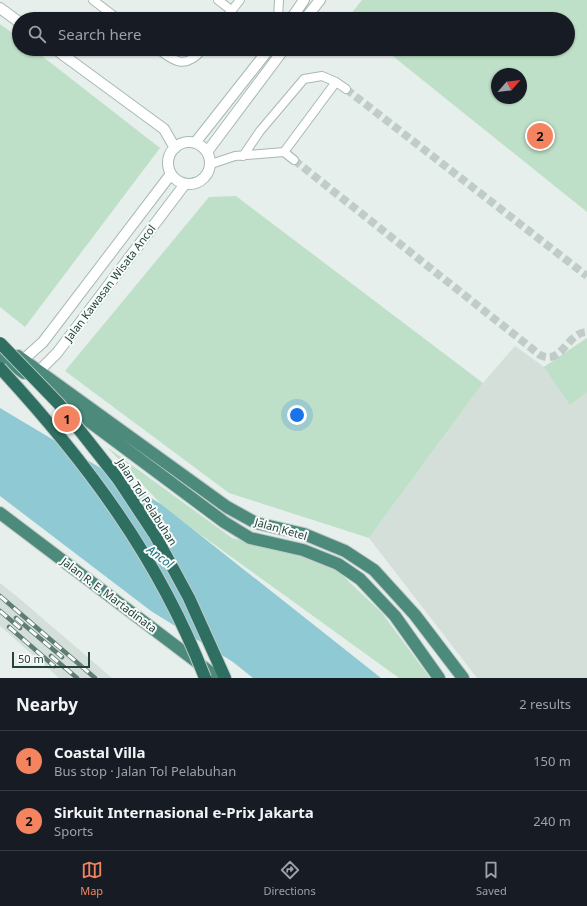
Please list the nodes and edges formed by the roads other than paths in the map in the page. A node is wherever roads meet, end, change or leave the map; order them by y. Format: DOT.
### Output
graph roads {
  1 [pos="93,0"];
  2 [pos="218,0"];
  3 [pos="240,0"];
  4 [pos="279,0"];
  5 [pos="304,0"];
  6 [pos="320,0"];
  7 [pos="0,8"];
  8 [pos="231,10"];
  9 [pos="109,12"];
  10 [pos="278,12"];
  11 [pos="296,12"];
  12 [pos="311,12"];
  13 [pos="12,17"];
  14 [pos="65,56"];
  15 [pos="169,56"];
  16 [pos="196,56"];
  17 [pos="263,56"];
  18 [pos="279,56"];
  19 [pos="336,82"];
  20 [pos="346,90"];
  21 [pos="195,143"];
  22 [pos="175,148"];
  23 [pos="207,152"];
  24 [pos="284,152"];
  25 [pos="242,156"];
  26 [pos="294,160"];
  27 [pos="211,164"];
  28 [pos="171,174"];
  29 [pos="185,184"];
  30 [pos="0,342"];
  31 [pos="0,355"];
  32 [pos="21,364"];
  33 [pos="0,368"];
  34 [pos="36,376"];
  35 [pos="0,513"];
  36 [pos="391,587"];
  37 [pos="379,599"];
  38 [pos="205,678"];
  39 [pos="218,678"];
  40 [pos="226,678"];
  41 [pos="439,678"];
  42 [pos="463,678"];
  1 -- 9 [label="street"];
  2 -- 8 [label="street"];
  3 -- 8 [label="street"];
  4 -- 10 [label="street"];
  5 -- 11 [label="street"];
  6 -- 12 [label="street"];
  7 -- 13 [label="street"];
  14 -- 22 [label="street"];
  15 -- 16 [label="street"];
  17 -- 21 [label="street"];
  18 -- 23 [label="street"];
  19 -- 20 [label="street"];
  19 -- 24 [label="street"];
  19 -- 25 [label="street"];
  21 -- 22 [label="street"];
  21 -- 23 [label="street"];
  22 -- 28 [label="street"];
  23 -- 27 [label="street"];
  24 -- 25 [label="street"];
  24 -- 26 [label="street"];
  25 -- 27 [label="street"];
  27 -- 29 [label="street"];
  28 -- 29 [label="street"];
  28 -- 32 [label="street, Jalan Kawasan Wisata Ancol"];
  29 -- 34 [label="street, Jalan Kawasan Wisata Ancol"];
  30 -- 32 [label="highway"];
  30 -- 40 [label="highway, Jalan Tol Pelabuhan, bridge"];
  31 -- 32 [label="highway"];
  32 -- 34 [label="highway"];
  33 -- 38 [label="highway, bridge"];
  34 -- 36 [label="highway, Jalan Ketel"];
  34 -- 37 [label="highway, Jalan Ketel"];
  35 -- 39 [label="highway, Jalan R. E. Martadinata"];
  36 -- 37 [label="highway"];
  36 -- 42 [label="highway, Jalan Ketel"];
  37 -- 41 [label="highway, Jalan Ketel"];
}
